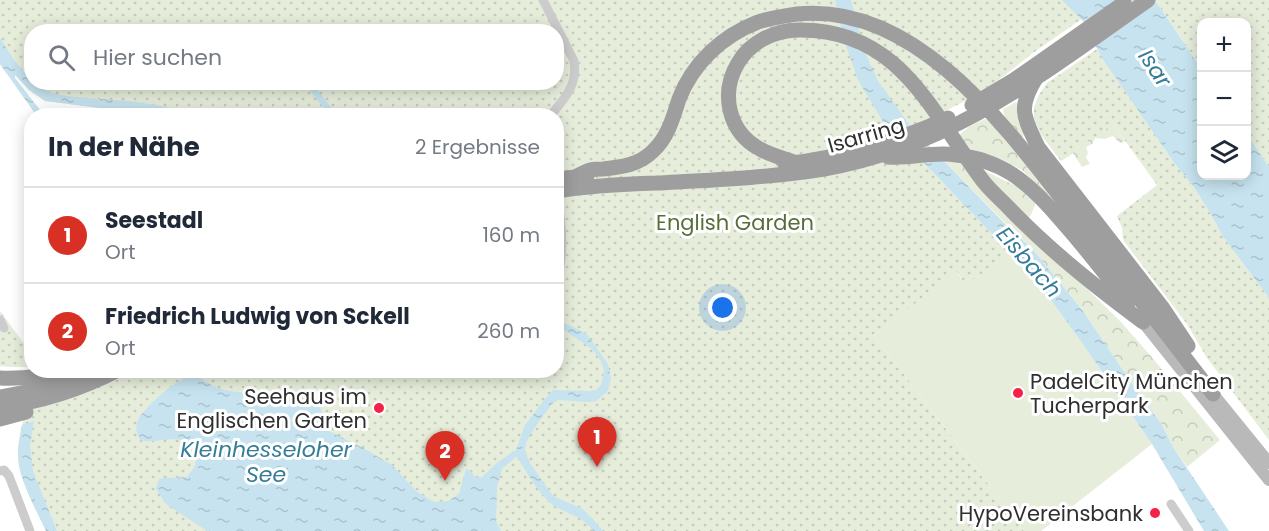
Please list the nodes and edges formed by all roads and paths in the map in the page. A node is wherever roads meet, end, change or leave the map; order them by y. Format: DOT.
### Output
graph roads {
  1 [pos="543,0"];
  2 [pos="1129,0"];
  3 [pos="1148,0"];
  4 [pos="555,24"];
  5 [pos="564,42"];
  6 [pos="1041,70"];
  7 [pos="557,108"];
  8 [pos="894,150"];
  9 [pos="794,162"];
  10 [pos="577,176"];
  11 [pos="564,178"];
  12 [pos="564,190"];
  13 [pos="1143,322"];
  14 [pos="24,377"];
  15 [pos="0,378"];
  16 [pos="72,378"];
  17 [pos="100,378"];
  18 [pos="104,378"];
  19 [pos="1214,394"];
  20 [pos="0,396"];
  21 [pos="0,407"];
  22 [pos="0,419"];
  23 [pos="1269,463"];
  24 [pos="2,471"];
  25 [pos="1269,480"];
  26 [pos="1171,504"];
  27 [pos="30,531"];
  28 [pos="1189,531"];
  1 -- 4 [label="street"];
  2 -- 6 [label="highway, Isarring"];
  3 -- 6 [label="highway, Isarring"];
  5 -- 7 [label="street"];
  6 -- 8 [label="highway, Isarring"];
  6 -- 19 [label="highway"];
  8 -- 9 [label="highway, Isarring"];
  8 -- 12 [label="highway, Isarring"];
  8 -- 13 [label="highway"];
  9 -- 10 [label="highway, Isarring"];
  9 -- 13 [label="highway"];
  10 -- 11 [label="highway, Isarring"];
  10 -- 19 [label="highway"];
  13 -- 25 [label="main road"];
  14 -- 15 [label="highway"];
  16 -- 20 [label="highway"];
  17 -- 21 [label="highway"];
  18 -- 22 [label="highway"];
  19 -- 23 [label="main road"];
  24 -- 27 [label="street"];
  26 -- 28 [label="street"];
}
